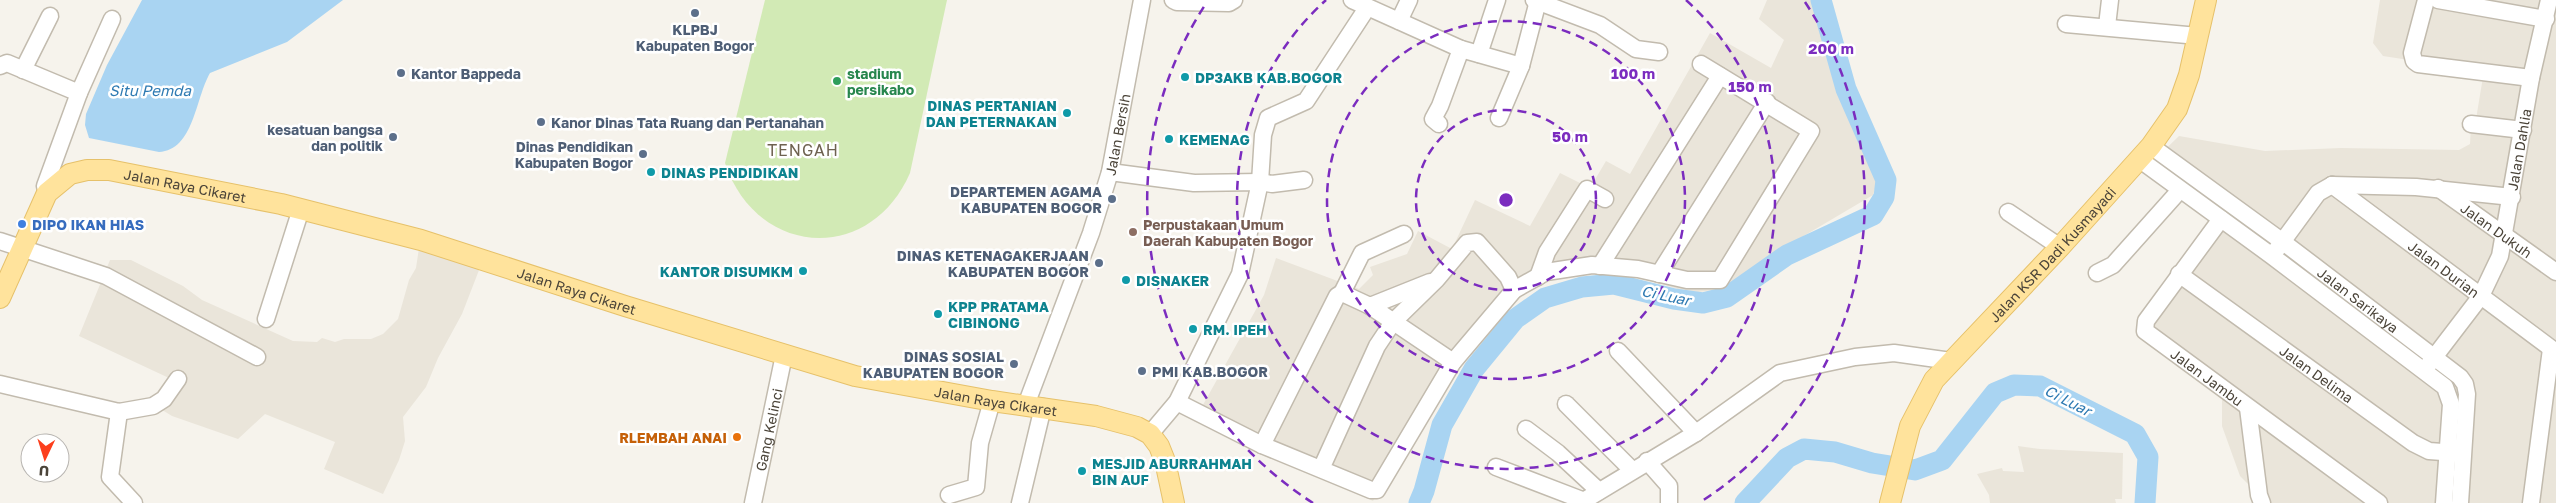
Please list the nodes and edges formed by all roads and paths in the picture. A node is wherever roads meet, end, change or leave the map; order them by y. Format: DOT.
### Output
graph roads {
  1 [pos="1142,0"];
  2 [pos="1173,0"];
  3 [pos="1234,0"];
  4 [pos="1352,0"];
  5 [pos="1409,0"];
  6 [pos="1497,0"];
  7 [pos="2110,0"];
  8 [pos="2206,0"];
  9 [pos="2426,0"];
  10 [pos="2438,0"];
  11 [pos="2549,0"];
  12 [pos="1536,1"];
  13 [pos="1367,8"];
  14 [pos="50,16"];
  15 [pos="112,19"];
  16 [pos="2546,19"];
  17 [pos="1399,21"];
  18 [pos="2066,24"];
  19 [pos="2107,26"];
  20 [pos="2198,36"];
  21 [pos="1461,49"];
  22 [pos="1659,52"];
  23 [pos="1480,54"];
  24 [pos="1701,64"];
  25 [pos="0,66"];
  26 [pos="1521,66"];
  27 [pos="23,70"];
  28 [pos="1720,76"];
  29 [pos="2531,78"];
  30 [pos="79,94"];
  31 [pos="1767,102"];
  32 [pos="1499,118"];
  33 [pos="1439,124"];
  34 [pos="2471,124"];
  35 [pos="2523,130"];
  36 [pos="2145,152"];
  37 [pos="1110,172"];
  38 [pos="1304,180"];
  39 [pos="1260,182"];
  40 [pos="2332,185"];
  41 [pos="2438,188"];
  42 [pos="2180,190"];
  43 [pos="47,192"];
  44 [pos="2512,197"];
  45 [pos="1605,199"];
  46 [pos="301,208"];
  47 [pos="2008,212"];
  48 [pos="2221,219"];
  49 [pos="1404,234"];
  50 [pos="2504,236"];
  51 [pos="0,241"];
  52 [pos="2283,242"];
  53 [pos="2060,247"];
  54 [pos="22,250"];
  55 [pos="2272,256"];
  56 [pos="1600,266"];
  57 [pos="2556,272"];
  58 [pos="2097,273"];
  59 [pos="1660,274"];
  60 [pos="2179,274"];
  61 [pos="1538,277"];
  62 [pos="1437,279"];
  63 [pos="1514,290"];
  64 [pos="1342,293"];
  65 [pos="2480,296"];
  66 [pos="0,298"];
  67 [pos="1370,306"];
  68 [pos="266,319"];
  69 [pos="1394,322"];
  70 [pos="1618,351"];
  71 [pos="2553,351"];
  72 [pos="784,355"];
  73 [pos="2436,356"];
  74 [pos="258,357"];
  75 [pos="1951,360"];
  76 [pos="1453,362"];
  77 [pos="2424,370"];
  78 [pos="178,379"];
  79 [pos="0,384"];
  80 [pos="992,401"];
  81 [pos="1177,402"];
  82 [pos="1566,404"];
  83 [pos="1034,406"];
  84 [pos="2248,408"];
  85 [pos="119,412"];
  86 [pos="1526,430"];
  87 [pos="1696,433"];
  88 [pos="1150,434"];
  89 [pos="1262,446"];
  90 [pos="2455,453"];
  91 [pos="1647,461"];
  92 [pos="1496,467"];
  93 [pos="1321,469"];
  94 [pos="1632,470"];
  95 [pos="1599,491"];
  96 [pos="949,495"];
  97 [pos="1581,502"];
  98 [pos="134,503"];
  99 [pos="753,503"];
  100 [pos="1020,503"];
  101 [pos="1174,503"];
  102 [pos="1669,503"];
  103 [pos="1890,503"];
  104 [pos="2262,503"];
  105 [pos="2379,503"];
  106 [pos="2444,503"];
  107 [pos="2460,503"];
  108 [pos="2531,503"];
  1 -- 37 [label="street, Jalan Bersih"];
  2 -- 3 [label="street"];
  4 -- 13 [label="street"];
  5 -- 17 [label="street"];
  6 -- 23 [label="street"];
  7 -- 19 [label="street"];
  8 -- 20 [label="main road, Jalan KSR Dadi Kusmayadi"];
  9 -- 29 [label="street"];
  10 -- 16 [label="street"];
  11 -- 16 [label="street, Jalan Dahlia"];
  12 -- 22 [label="street"];
  12 -- 26 [label="street"];
  13 -- 17 [label="street"];
  13 -- 39 [label="street"];
  14 -- 27 [label="street"];
  15 -- 30 [label="street"];
  16 -- 29 [label="street, Jalan Dahlia"];
  17 -- 21 [label="street"];
  18 -- 19 [label="street"];
  19 -- 20 [label="street"];
  20 -- 36 [label="main road, Jalan KSR Dadi Kusmayadi"];
  21 -- 23 [label="street"];
  21 -- 33 [label="street"];
  23 -- 26 [label="street"];
  24 -- 28 [label="street"];
  25 -- 27 [label="street"];
  26 -- 32 [label="street"];
  27 -- 30 [label="street"];
  28 -- 31 [label="street"];
  28 -- 56 [label="street"];
  29 -- 35 [label="street, Jalan Dahlia"];
  30 -- 43 [label="street"];
  31 -- 59 [label="street"];
  31 -- 59 [label="street"];
  34 -- 35 [label="street"];
  35 -- 44 [label="street, Jalan Dahlia"];
  36 -- 42 [label="street, Jalan Sarikaya"];
  36 -- 52 [label="street, Jalan Sarikaya"];
  36 -- 53 [label="main road, Jalan KSR Dadi Kusmayadi"];
  37 -- 39 [label="street"];
  37 -- 83 [label="street, Jalan Bersih"];
  38 -- 39 [label="street"];
  39 -- 81 [label="street"];
  40 -- 41 [label="street, Jalan Dukuh"];
  40 -- 52 [label="street"];
  40 -- 65 [label="street, Jalan Durian"];
  41 -- 44 [label="street, Jalan Dukuh"];
  41 -- 50 [label="street, Jalan Dukuh"];
  42 -- 48 [label="street, Jalan Sarikaya"];
  42 -- 58 [label="street"];
  43 -- 46 [label="main road, Jalan Raya Cikaret"];
  43 -- 54 [label="main road, Jalan Raya Cikaret"];
  44 -- 50 [label="street, Jalan Dahlia"];
  45 -- 61 [label="street"];
  46 -- 68 [label="street"];
  46 -- 72 [label="main road, Jalan Raya Cikaret"];
  47 -- 53 [label="street"];
  48 -- 55 [label="street, Jalan Sarikaya"];
  48 -- 60 [label="street, Jalan Jambu"];
  49 -- 64 [label="street"];
  50 -- 57 [label="street, Jalan Dukuh"];
  50 -- 65 [label="street, Jalan Dahlia"];
  51 -- 54 [label="street"];
  52 -- 55 [label="street"];
  52 -- 73 [label="street, Jalan Sarikaya"];
  53 -- 75 [label="main road, Jalan KSR Dadi Kusmayadi"];
  54 -- 66 [label="main road, Jalan Raya Cikaret"];
  54 -- 74 [label="street"];
  55 -- 77 [label="street, Jalan Sarikaya"];
  56 -- 59 [label="street"];
  56 -- 61 [label="street"];
  60 -- 84 [label="street, Jalan Jambu"];
  60 -- 90 [label="street, Jalan Delima"];
  61 -- 63 [label="street"];
  62 -- 63 [label="street"];
  62 -- 67 [label="street"];
  62 -- 69 [label="street"];
  63 -- 76 [label="street"];
  64 -- 67 [label="street"];
  64 -- 89 [label="street"];
  65 -- 71 [label="street, Jalan Durian"];
  65 -- 73 [label="street, Jalan Dahlia"];
  67 -- 69 [label="street"];
  69 -- 76 [label="street"];
  69 -- 93 [label="street"];
  70 -- 87 [label="street"];
  71 -- 108 [label="street"];
  72 -- 80 [label="main road, Jalan Raya Cikaret"];
  72 -- 99 [label="street, Gang Kelinci"];
  73 -- 77 [label="street, Jalan Dahlia"];
  73 -- 90 [label="street, Jalan Sarikaya"];
  75 -- 87 [label="street"];
  75 -- 103 [label="main road, Jalan KSR Dadi Kusmayadi"];
  76 -- 93 [label="street"];
  77 -- 90 [label="street, Jalan Sarikaya"];
  78 -- 85 [label="street"];
  79 -- 85 [label="street"];
  80 -- 83 [label="main road, Jalan Raya Cikaret"];
  80 -- 96 [label="street"];
  81 -- 88 [label="street"];
  81 -- 89 [label="street"];
  82 -- 94 [label="street"];
  83 -- 88 [label="main road, Jalan Raya Cikaret"];
  83 -- 100 [label="street, Jalan Bersih"];
  84 -- 104 [label="street"];
  84 -- 105 [label="street, Jalan Jambu"];
  85 -- 98 [label="street"];
  86 -- 95 [label="street"];
  87 -- 91 [label="street"];
  88 -- 101 [label="main road"];
  89 -- 93 [label="street"];
  90 -- 106 [label="street, Jalan Sarikaya"];
  90 -- 107 [label="street, Jalan Sarikaya"];
  91 -- 94 [label="street"];
  91 -- 102 [label="street"];
  92 -- 97 [label="street"];
  94 -- 95 [label="street"];
  95 -- 97 [label="street"];
}
